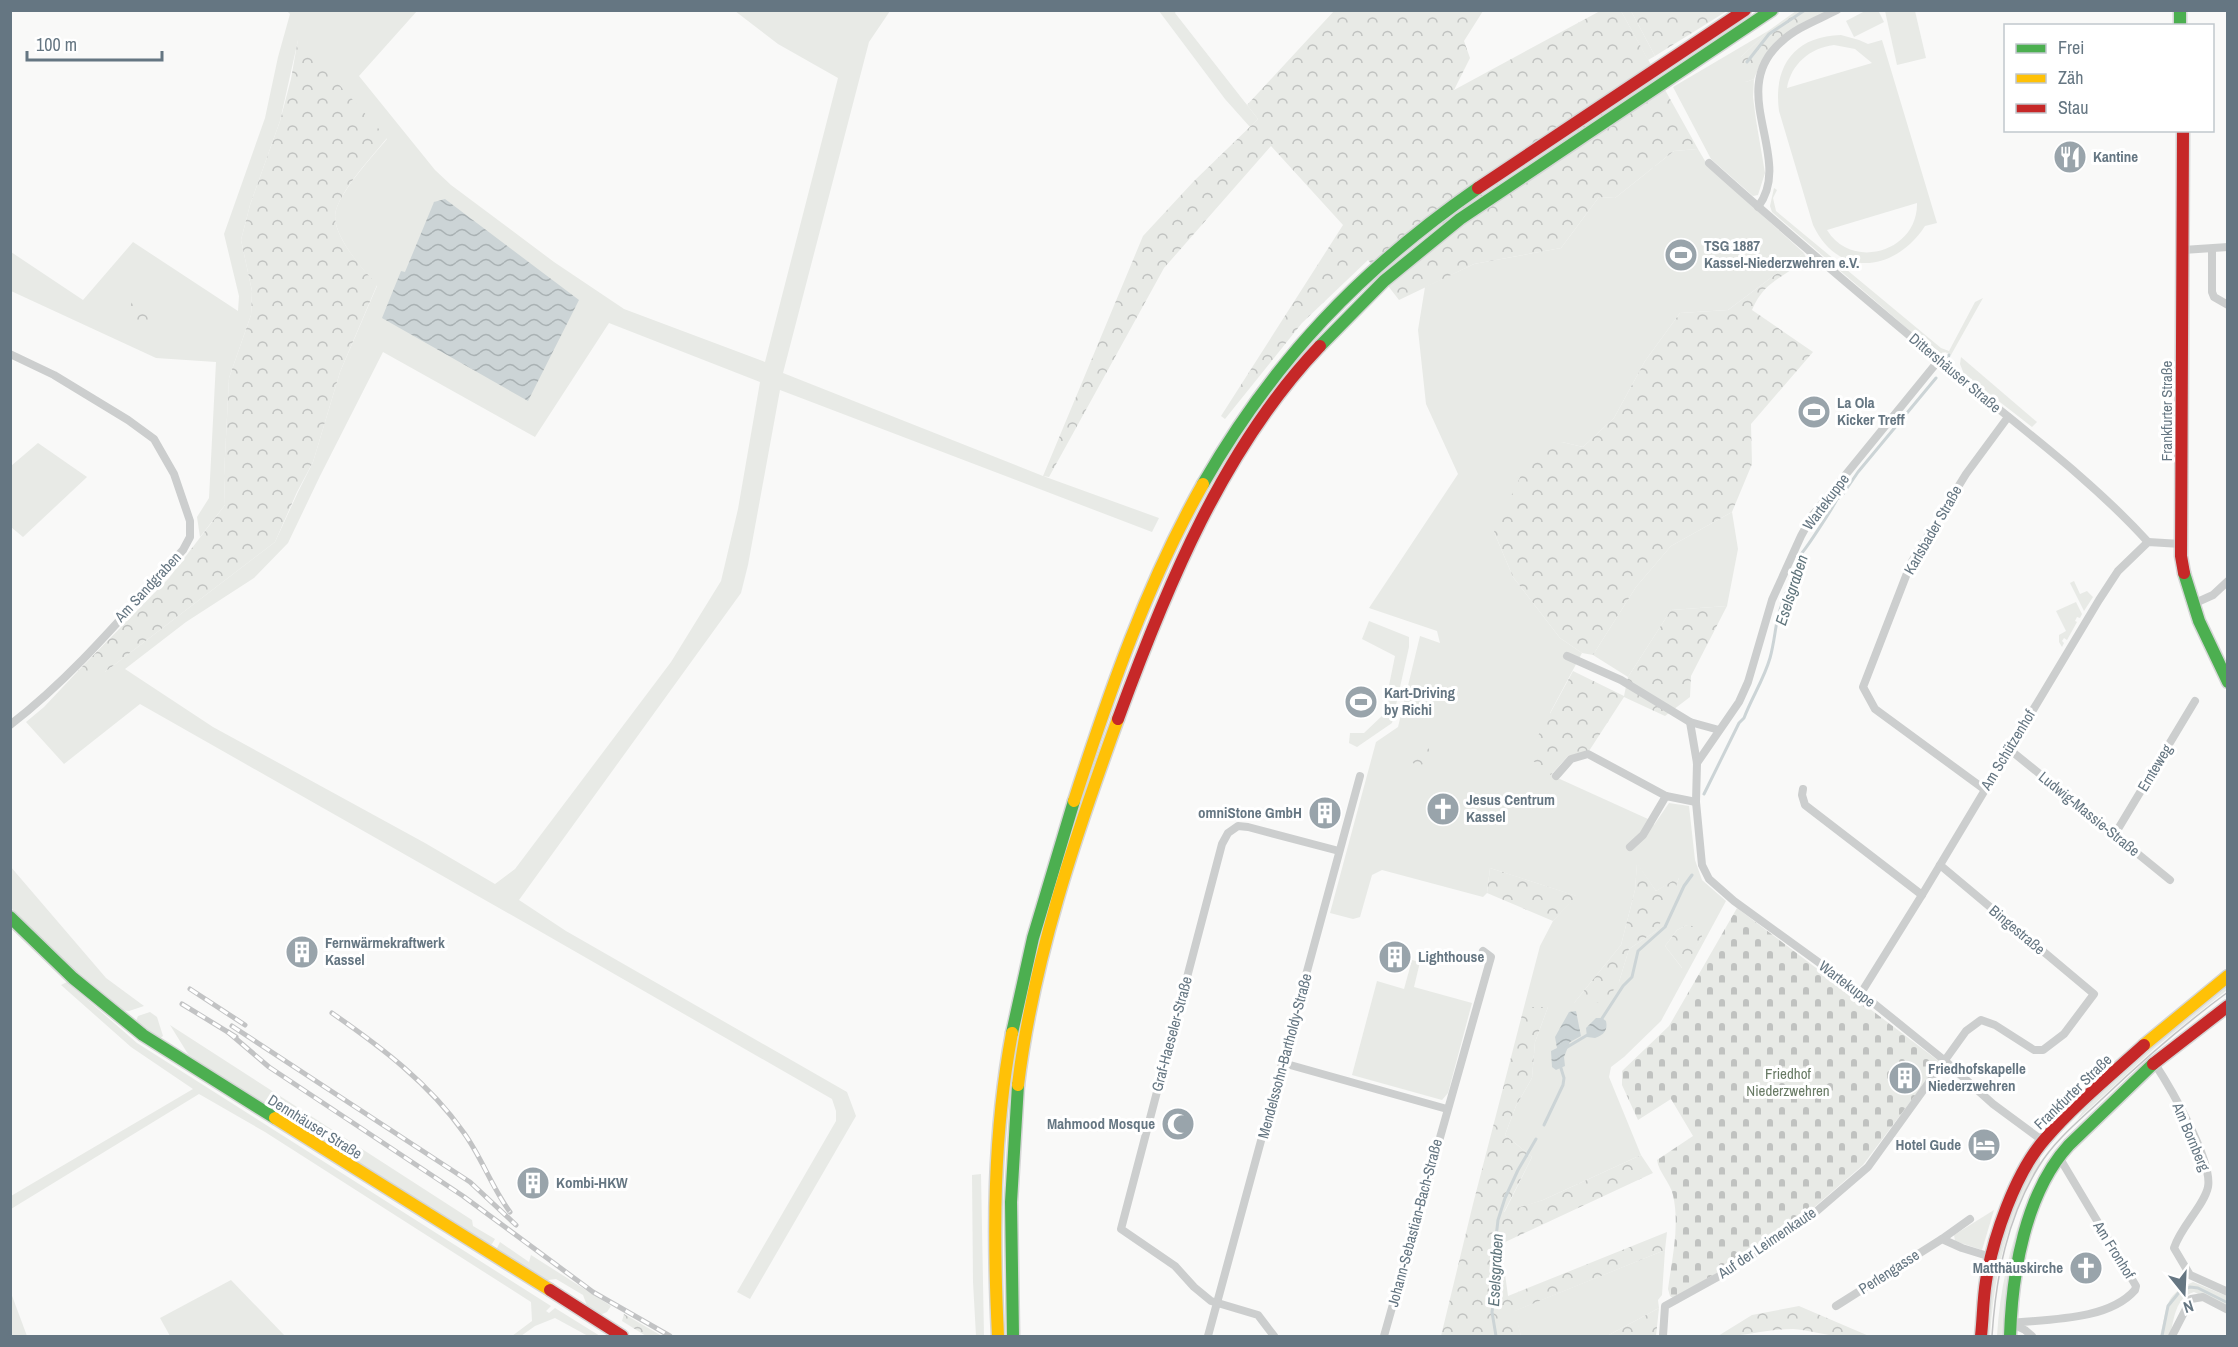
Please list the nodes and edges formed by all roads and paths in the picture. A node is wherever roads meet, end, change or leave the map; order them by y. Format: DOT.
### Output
graph roads {
  1 [pos="1745,10"];
  2 [pos="1772,10"];
  3 [pos="1837,10"];
  4 [pos="2183,132"];
  5 [pos="1709,163"];
  6 [pos="1758,207"];
  7 [pos="2228,247"];
  8 [pos="2212,249"];
  9 [pos="2183,250"];
  10 [pos="2228,305"];
  11 [pos="10,354"];
  12 [pos="1939,360"];
  13 [pos="2008,417"];
  14 [pos="2148,542"];
  15 [pos="2181,544"];
  16 [pos="2228,581"];
  17 [pos="2193,604"];
  18 [pos="1567,657"];
  19 [pos="2228,682"];
  20 [pos="2195,700"];
  21 [pos="1690,722"];
  22 [pos="10,725"];
  23 [pos="1719,730"];
  24 [pos="2009,749"];
  25 [pos="1697,763"];
  26 [pos="1360,776"];
  27 [pos="1556,776"];
  28 [pos="1803,789"];
  29 [pos="1984,789"];
  30 [pos="1666,796"];
  31 [pos="1696,802"];
  32 [pos="2115,834"];
  33 [pos="1630,847"];
  34 [pos="1339,850"];
  35 [pos="1940,865"];
  36 [pos="2170,880"];
  37 [pos="1922,895"];
  38 [pos="10,917"];
  39 [pos="1484,951"];
  40 [pos="2228,976"];
  41 [pos="1861,993"];
  42 [pos="2228,1006"];
  43 [pos="1944,1060"];
  44 [pos="1283,1064"];
  45 [pos="2155,1064"];
  46 [pos="1447,1109"];
  47 [pos="2043,1141"];
  48 [pos="2059,1157"];
  49 [pos="1970,1219"];
  50 [pos="1942,1239"];
  51 [pos="1991,1257"];
  52 [pos="2228,1292"];
  53 [pos="1218,1303"];
  54 [pos="1836,1306"];
  55 [pos="2228,1310"];
  56 [pos="2010,1323"];
  57 [pos="622,1336"];
  58 [pos="998,1336"];
  59 [pos="1013,1336"];
  60 [pos="1208,1336"];
  61 [pos="1274,1336"];
  62 [pos="1384,1336"];
  63 [pos="1663,1336"];
  64 [pos="1981,1336"];
  65 [pos="2010,1336"];
  66 [pos="2032,1336"];
  67 [pos="2172,1336"];
  1 -- 58 [label="main road"];
  2 -- 59 [label="main road"];
  3 -- 6 [label="street"];
  4 -- 9 [label="main road, Frankfurter Straße"];
  5 -- 6 [label="street, Dittershäuser Straße"];
  6 -- 12 [label="street, Dittershäuser Straße"];
  7 -- 8 [label="street"];
  8 -- 9 [label="street"];
  8 -- 10 [label="street"];
  9 -- 15 [label="main road, Frankfurter Straße"];
  11 -- 22 [label="street, Am Sandgraben"];
  12 -- 13 [label="street, Dittershäuser Straße"];
  12 -- 23 [label="street, Wartekuppe"];
  13 -- 14 [label="street, Dittershäuser Straße"];
  13 -- 29 [label="street, Karlsbader Straße"];
  14 -- 15 [label="street"];
  14 -- 24 [label="street, Am Schützenhof"];
  15 -- 17 [label="main road, Frankfurter Straße"];
  16 -- 17 [label="street"];
  17 -- 19 [label="main road, Frankfurter Straße"];
  18 -- 21 [label="street"];
  20 -- 32 [label="street, Ernteweg"];
  21 -- 23 [label="street"];
  21 -- 25 [label="street, Wartekuppe"];
  23 -- 25 [label="street, Wartekuppe"];
  24 -- 29 [label="street, Am Schützenhof"];
  24 -- 32 [label="street, Ludwig-Massie-Straße"];
  25 -- 31 [label="street, Wartekuppe"];
  26 -- 34 [label="street, Mendelssohn-Bartholdy-Straße"];
  27 -- 30 [label="street"];
  28 -- 37 [label="street"];
  29 -- 35 [label="street, Am Schützenhof"];
  30 -- 31 [label="street"];
  30 -- 33 [label="street"];
  31 -- 41 [label="street, Wartekuppe"];
  32 -- 36 [label="street, Ludwig-Massie-Straße"];
  34 -- 44 [label="street, Mendelssohn-Bartholdy-Straße"];
  34 -- 53 [label="street, Graf-Haeseler-Straße"];
  35 -- 37 [label="street, Am Schützenhof"];
  35 -- 43 [label="street, Bingestraße"];
  37 -- 41 [label="street, Am Schützenhof"];
  38 -- 57 [label="main road, Dennhäuser Straße"];
  39 -- 46 [label="street, Johann-Sebastian-Bach-Straße"];
  40 -- 47 [label="main road, Frankfurter Straße"];
  41 -- 43 [label="street, Wartekuppe"];
  42 -- 45 [label="main road"];
  43 -- 47 [label="street, Wartekuppe"];
  43 -- 63 [label="street, Auf der Leimenkaute"];
  44 -- 46 [label="street"];
  44 -- 53 [label="street, Mendelssohn-Bartholdy-Straße"];
  45 -- 48 [label="main road"];
  45 -- 52 [label="street, Am Bornberg"];
  46 -- 62 [label="street, Johann-Sebastian-Bach-Straße"];
  47 -- 48 [label="main road"];
  47 -- 51 [label="main road, Frankfurter Straße"];
  48 -- 56 [label="main road"];
  48 -- 56 [label="street, Am Fronhof"];
  49 -- 50 [label="street, Perlengasse"];
  50 -- 51 [label="street"];
  50 -- 54 [label="street, Perlengasse"];
  51 -- 64 [label="main road, Frankfurter Straße"];
  53 -- 60 [label="street, Mendelssohn-Bartholdy-Straße"];
  53 -- 61 [label="street"];
  55 -- 67 [label="street"];
  56 -- 65 [label="main road"];
  56 -- 66 [label="street"];
}
